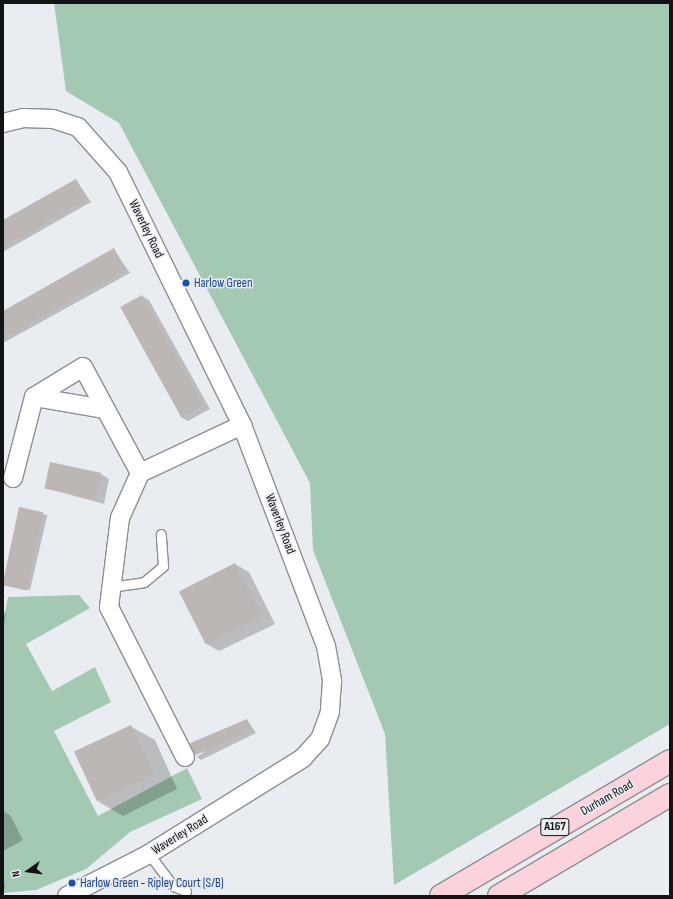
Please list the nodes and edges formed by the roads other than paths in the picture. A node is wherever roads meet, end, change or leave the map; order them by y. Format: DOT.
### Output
graph roads {
  1 [pos="3,123"];
  2 [pos="34,396"];
  3 [pos="105,409"];
  4 [pos="242,424"];
  5 [pos="140,473"];
  6 [pos="13,478"];
  7 [pos="160,534"];
  8 [pos="110,587"];
  9 [pos="185,757"];
  10 [pos="670,761"];
  11 [pos="670,795"];
  12 [pos="670,800"];
  13 [pos="641,812"];
  14 [pos="149,854"];
  15 [pos="186,891"];
  16 [pos="67,896"];
  17 [pos="441,896"];
  18 [pos="499,896"];
  1 -- 4 [label="street, Waverley Road"];
  2 -- 3 [label="street"];
  2 -- 3 [label="street"];
  2 -- 6 [label="street"];
  3 -- 5 [label="street"];
  4 -- 5 [label="street"];
  4 -- 14 [label="street, Waverley Road"];
  5 -- 8 [label="street"];
  7 -- 8 [label="lane"];
  8 -- 9 [label="street"];
  10 -- 17 [label="main road, Durham Road / A167"];
  11 -- 13 [label="main road, A167"];
  12 -- 13 [label="lane"];
  13 -- 18 [label="main road, A167"];
  14 -- 15 [label="lane"];
  14 -- 16 [label="street, Waverley Road"];
}
